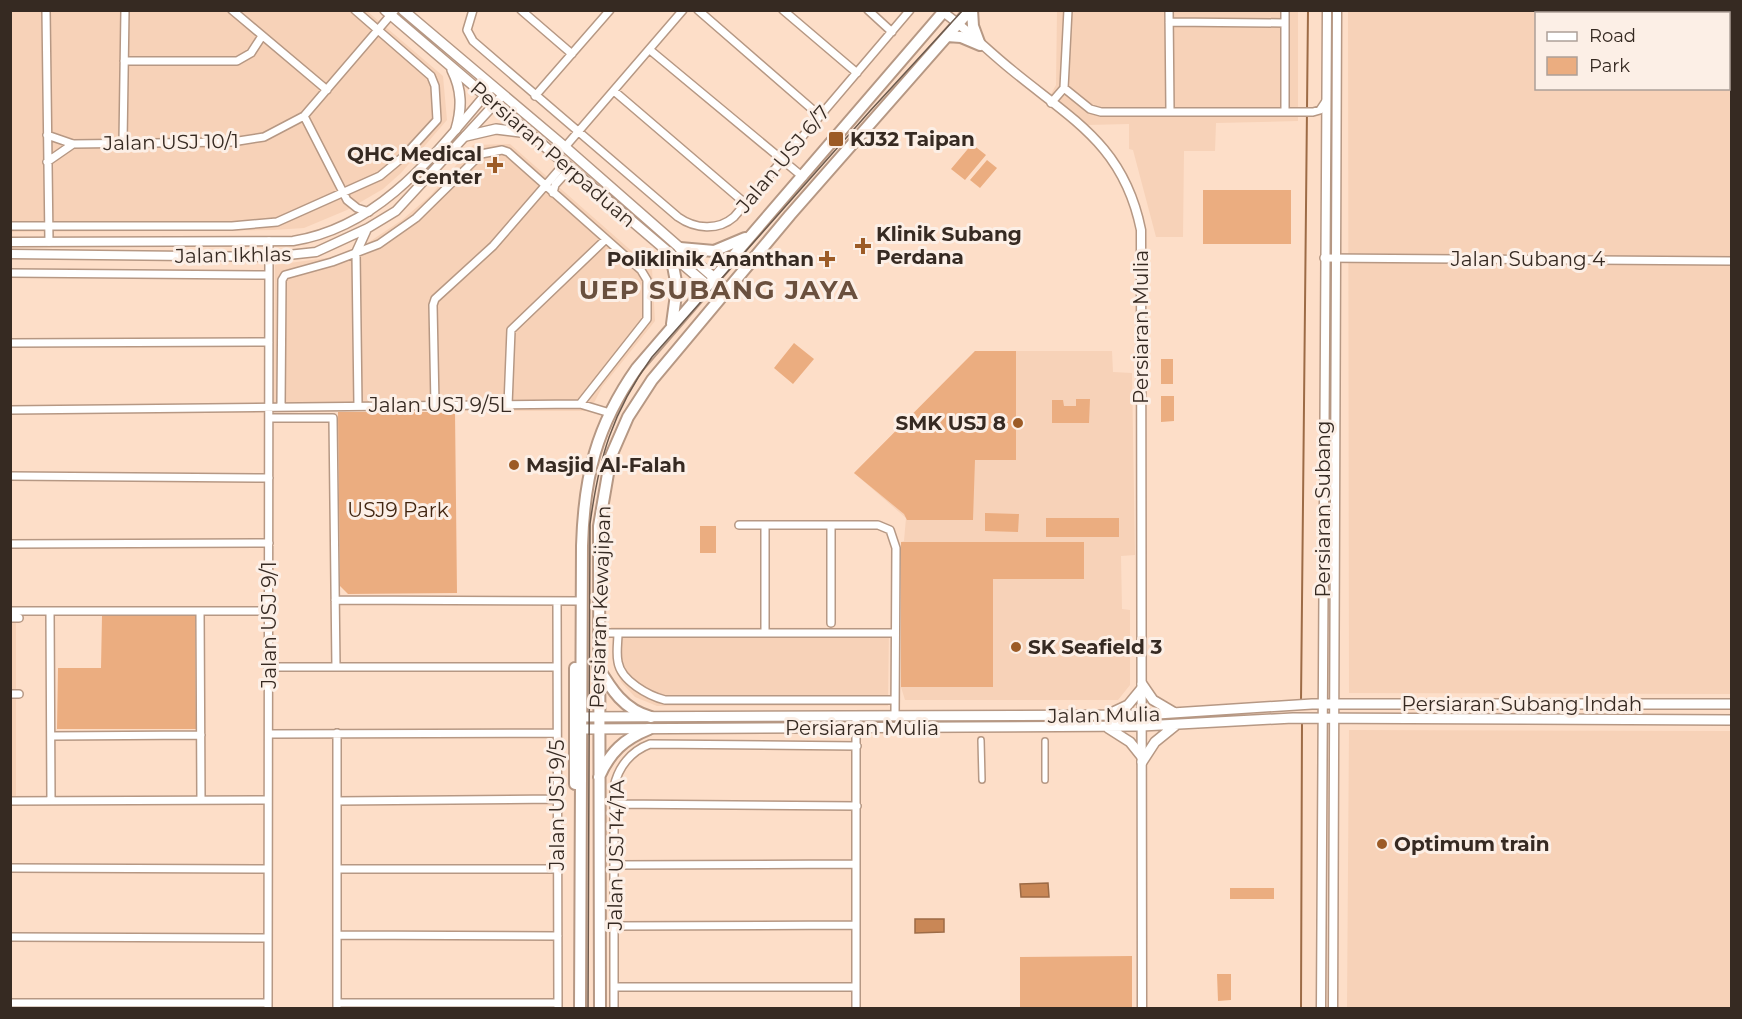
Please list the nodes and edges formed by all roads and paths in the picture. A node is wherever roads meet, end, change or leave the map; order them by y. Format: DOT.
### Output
graph roads {
  1 [pos="46,10"];
  2 [pos="125,10"];
  3 [pos="232,10"];
  4 [pos="356,10"];
  5 [pos="403,10"];
  6 [pos="473,10"];
  7 [pos="522,10"];
  8 [pos="683,10"];
  9 [pos="698,10"];
  10 [pos="783,10"];
  11 [pos="868,10"];
  12 [pos="910,10"];
  13 [pos="971,10"];
  14 [pos="1068,10"];
  15 [pos="1169,10"];
  16 [pos="1285,10"];
  17 [pos="1327,10"];
  18 [pos="1337,10"];
  19 [pos="944,11"];
  20 [pos="390,12"];
  21 [pos="606,12"];
  22 [pos="1169,22"];
  23 [pos="1285,22"];
  24 [pos="959,24"];
  25 [pos="379,30"];
  26 [pos="892,32"];
  27 [pos="262,36"];
  28 [pos="947,36"];
  29 [pos="981,45"];
  30 [pos="650,50"];
  31 [pos="572,54"];
  32 [pos="124,61"];
  33 [pos="451,67"];
  34 [pos="857,73"];
  35 [pos="492,87"];
  36 [pos="1064,88"];
  37 [pos="327,90"];
  38 [pos="615,92"];
  39 [pos="485,96"];
  40 [pos="502,96"];
  41 [pos="535,96"];
  42 [pos="1326,100"];
  43 [pos="1051,103"];
  44 [pos="495,104"];
  45 [pos="1170,111"];
  46 [pos="1285,111"];
  47 [pos="1313,112"];
  48 [pos="304,116"];
  49 [pos="820,116"];
  50 [pos="456,129"];
  51 [pos="1326,132"];
  52 [pos="578,133"];
  53 [pos="530,134"];
  54 [pos="47,135"];
  55 [pos="466,136"];
  56 [pos="123,142"];
  57 [pos="73,144"];
  58 [pos="566,147"];
  59 [pos="783,160"];
  60 [pos="47,162"];
  61 [pos="564,164"];
  62 [pos="577,176"];
  63 [pos="803,177"];
  64 [pos="545,185"];
  65 [pos="343,192"];
  66 [pos="553,193"];
  67 [pos="746,204"];
  68 [pos="370,212"];
  69 [pos="47,225"];
  70 [pos="10,226"];
  71 [pos="368,228"];
  72 [pos="751,235"];
  73 [pos="606,239"];
  74 [pos="10,242"];
  75 [pos="49,242"];
  76 [pos="269,242"];
  77 [pos="342,242"];
  78 [pos="675,251"];
  79 [pos="356,253"];
  80 [pos="10,254"];
  81 [pos="62,255"];
  82 [pos="269,257"];
  83 [pos="1324,258"];
  84 [pos="1335,258"];
  85 [pos="1731,261"];
  86 [pos="10,273"];
  87 [pos="269,275"];
  88 [pos="712,283"];
  89 [pos="724,294"];
  90 [pos="670,330"];
  91 [pos="269,342"];
  92 [pos="10,343"];
  93 [pos="580,404"];
  94 [pos="435,405"];
  95 [pos="508,405"];
  96 [pos="269,406"];
  97 [pos="281,406"];
  98 [pos="358,406"];
  99 [pos="10,410"];
  100 [pos="610,413"];
  101 [pos="269,418"];
  102 [pos="10,476"];
  103 [pos="269,478"];
  104 [pos="739,525"];
  105 [pos="765,525"];
  106 [pos="831,525"];
  107 [pos="269,543"];
  108 [pos="10,544"];
  109 [pos="335,600"];
  110 [pos="557,601"];
  111 [pos="582,601"];
  112 [pos="269,610"];
  113 [pos="10,611"];
  114 [pos="50,611"];
  115 [pos="200,611"];
  116 [pos="582,616"];
  117 [pos="10,618"];
  118 [pos="19,618"];
  119 [pos="831,623"];
  120 [pos="598,633"];
  121 [pos="618,633"];
  122 [pos="765,633"];
  123 [pos="895,633"];
  124 [pos="598,666"];
  125 [pos="268,667"];
  126 [pos="336,667"];
  127 [pos="557,667"];
  128 [pos="1142,686"];
  129 [pos="10,694"];
  130 [pos="19,694"];
  131 [pos="895,700"];
  132 [pos="1312,704"];
  133 [pos="1323,704"];
  134 [pos="1334,704"];
  135 [pos="1731,704"];
  136 [pos="1177,714"];
  137 [pos="1102,715"];
  138 [pos="1142,715"];
  139 [pos="856,716"];
  140 [pos="895,716"];
  141 [pos="582,717"];
  142 [pos="597,717"];
  143 [pos="651,717"];
  144 [pos="1317,718"];
  145 [pos="1334,718"];
  146 [pos="1731,720"];
  147 [pos="1176,725"];
  148 [pos="1142,726"];
  149 [pos="1106,727"];
  150 [pos="857,728"];
  151 [pos="582,729"];
  152 [pos="597,729"];
  153 [pos="649,729"];
  154 [pos="557,733"];
  155 [pos="268,734"];
  156 [pos="337,734"];
  157 [pos="201,735"];
  158 [pos="51,736"];
  159 [pos="981,740"];
  160 [pos="1044,741"];
  161 [pos="857,746"];
  162 [pos="1142,759"];
  163 [pos="982,780"];
  164 [pos="1045,780"];
  165 [pos="598,781"];
  166 [pos="558,799"];
  167 [pos="201,800"];
  168 [pos="268,800"];
  169 [pos="10,801"];
  170 [pos="51,801"];
  171 [pos="337,801"];
  172 [pos="614,804"];
  173 [pos="857,806"];
  174 [pos="581,844"];
  175 [pos="856,864"];
  176 [pos="614,865"];
  177 [pos="10,868"];
  178 [pos="268,869"];
  179 [pos="337,869"];
  180 [pos="558,869"];
  181 [pos="614,926"];
  182 [pos="856,926"];
  183 [pos="337,935"];
  184 [pos="558,936"];
  185 [pos="10,937"];
  186 [pos="268,938"];
  187 [pos="614,987"];
  188 [pos="856,987"];
  189 [pos="10,1003"];
  190 [pos="337,1005"];
  191 [pos="268,1006"];
  192 [pos="558,1006"];
  193 [pos="580,1008"];
  194 [pos="600,1008"];
  195 [pos="614,1008"];
  196 [pos="856,1008"];
  197 [pos="1142,1008"];
  198 [pos="1321,1008"];
  199 [pos="1333,1008"];
  1 -- 54 [label="street"];
  2 -- 32 [label="street"];
  3 -- 27 [label="street"];
  4 -- 25 [label="street"];
  5 -- 35 [label="main road, Persiaran Perpaduan"];
  6 -- 41 [label="street, Jalan USJ 6/7"];
  7 -- 31 [label="street"];
  8 -- 30 [label="street"];
  9 -- 49 [label="street"];
  10 -- 34 [label="street"];
  11 -- 26 [label="street"];
  12 -- 26 [label="street, Jalan USJ 6/7"];
  13 -- 24 [label="main road, Persiaran Kewajipan"];
  13 -- 29 [label="main road"];
  14 -- 36 [label="street"];
  15 -- 22 [label="street"];
  16 -- 23 [label="street"];
  17 -- 42 [label="street, Persiaran Subang"];
  18 -- 84 [label="street, Persiaran Subang"];
  19 -- 24 [label="street, Persiaran Mulia"];
  19 -- 63 [label="main road, Persiaran Kewajipan"];
  20 -- 25 [label="street, Jalan USJ 10/1"];
  20 -- 33 [label="main road, Persiaran Perpaduan"];
  21 -- 31 [label="street"];
  22 -- 23 [label="street"];
  22 -- 45 [label="street"];
  23 -- 46 [label="street"];
  24 -- 28 [label="main road, Persiaran Kewajipan"];
  24 -- 29 [label="street, Persiaran Mulia"];
  25 -- 37 [label="street, Jalan USJ 10/1"];
  25 -- 65 [label="street"];
  26 -- 34 [label="street, Jalan USJ 6/7"];
  27 -- 32 [label="street"];
  27 -- 37 [label="street"];
  28 -- 29 [label="main road"];
  28 -- 89 [label="main road, Persiaran Kewajipan"];
  29 -- 43 [label="street, Persiaran Mulia"];
  30 -- 38 [label="street"];
  30 -- 59 [label="street"];
  31 -- 41 [label="street"];
  32 -- 56 [label="street"];
  33 -- 39 [label="main road, Persiaran Perpaduan"];
  33 -- 50 [label="main road"];
  34 -- 49 [label="street, Jalan USJ 6/7"];
  35 -- 39 [label="street, Jalan Ikhlas"];
  35 -- 40 [label="main road, Persiaran Perpaduan"];
  36 -- 43 [label="street"];
  36 -- 45 [label="street"];
  37 -- 48 [label="street, Jalan USJ 10/1"];
  38 -- 52 [label="street"];
  38 -- 67 [label="street"];
  39 -- 44 [label="main road, Persiaran Perpaduan"];
  39 -- 50 [label="street, Jalan Ikhlas"];
  40 -- 44 [label="street, Jalan Ikhlas"];
  40 -- 58 [label="main road, Persiaran Perpaduan"];
  41 -- 52 [label="street, Jalan USJ 6/7"];
  42 -- 47 [label="street"];
  42 -- 51 [label="street, Persiaran Subang"];
  43 -- 128 [label="street, Persiaran Mulia"];
  44 -- 53 [label="main road, Persiaran Perpaduan"];
  44 -- 55 [label="street, Jalan Ikhlas"];
  45 -- 46 [label="street"];
  46 -- 47 [label="street"];
  47 -- 51 [label="street"];
  48 -- 56 [label="street, Jalan USJ 10/1"];
  48 -- 65 [label="street"];
  49 -- 59 [label="street, Jalan USJ 6/7"];
  50 -- 68 [label="street, Jalan Ikhlas"];
  51 -- 83 [label="street, Persiaran Subang"];
  52 -- 58 [label="street"];
  52 -- 67 [label="street, Jalan USJ 6/7"];
  53 -- 55 [label="main road"];
  53 -- 61 [label="main road, Persiaran Perpaduan"];
  54 -- 57 [label="street, Jalan USJ 10/1"];
  54 -- 60 [label="street"];
  55 -- 71 [label="street, Jalan Ikhlas"];
  56 -- 57 [label="street, Jalan USJ 10/1"];
  57 -- 60 [label="street"];
  58 -- 78 [label="main road, Persiaran Perpaduan"];
  59 -- 63 [label="street"];
  59 -- 67 [label="street, Jalan USJ 6/7"];
  60 -- 69 [label="street"];
  61 -- 62 [label="main road, Persiaran Perpaduan"];
  61 -- 64 [label="street"];
  62 -- 66 [label="street"];
  62 -- 78 [label="main road, Persiaran Perpaduan"];
  63 -- 72 [label="main road, Persiaran Kewajipan"];
  64 -- 66 [label="street"];
  64 -- 79 [label="street"];
  64 -- 94 [label="street"];
  65 -- 68 [label="street"];
  65 -- 69 [label="street"];
  66 -- 73 [label="street"];
  68 -- 76 [label="street, Jalan Ikhlas"];
  69 -- 70 [label="street"];
  69 -- 75 [label="street"];
  71 -- 77 [label="street, Jalan Ikhlas"];
  71 -- 79 [label="street"];
  72 -- 78 [label="main road"];
  72 -- 88 [label="main road, Persiaran Kewajipan"];
  73 -- 93 [label="street"];
  73 -- 95 [label="street"];
  74 -- 75 [label="street, Jalan Ikhlas"];
  75 -- 76 [label="street, Jalan Ikhlas"];
  75 -- 81 [label="street"];
  76 -- 82 [label="street, Jalan USJ 9/1"];
  77 -- 79 [label="street"];
  77 -- 82 [label="street, Jalan Ikhlas"];
  78 -- 88 [label="main road, Persiaran Perpaduan"];
  78 -- 90 [label="main road"];
  79 -- 97 [label="street"];
  79 -- 98 [label="street"];
  80 -- 81 [label="street, Jalan Ikhlas"];
  81 -- 82 [label="street, Jalan Ikhlas"];
  82 -- 87 [label="street, Jalan USJ 9/1"];
  83 -- 84 [label="street, Jalan Subang 4"];
  83 -- 133 [label="street, Persiaran Subang"];
  84 -- 85 [label="street, Jalan Subang 4"];
  84 -- 134 [label="street, Persiaran Subang"];
  86 -- 87 [label="street"];
  87 -- 91 [label="street, Jalan USJ 9/1"];
  88 -- 89 [label="main road, Persiaran Perpaduan"];
  88 -- 90 [label="main road, Persiaran Kewajipan"];
  89 -- 120 [label="main road, Persiaran Kewajipan"];
  90 -- 100 [label="main road, Persiaran Kewajipan"];
  91 -- 92 [label="street"];
  91 -- 96 [label="street, Jalan USJ 9/1"];
  93 -- 95 [label="street, Jalan USJ 9/5L"];
  93 -- 100 [label="street, Jalan USJ 9/5L"];
  94 -- 95 [label="street, Jalan USJ 9/5L"];
  94 -- 98 [label="street, Jalan USJ 9/5L"];
  96 -- 97 [label="street, Jalan USJ 9/5L"];
  96 -- 99 [label="street, Jalan USJ 9/5L"];
  96 -- 101 [label="street, Jalan USJ 9/1"];
  97 -- 98 [label="street, Jalan USJ 9/5L"];
  100 -- 111 [label="main road, Persiaran Kewajipan"];
  101 -- 103 [label="street, Jalan USJ 9/1"];
  101 -- 109 [label="street"];
  102 -- 103 [label="street"];
  103 -- 107 [label="street, Jalan USJ 9/1"];
  104 -- 105 [label="street"];
  105 -- 106 [label="street"];
  105 -- 122 [label="street"];
  106 -- 119 [label="street"];
  106 -- 123 [label="street"];
  107 -- 108 [label="street"];
  107 -- 112 [label="street, Jalan USJ 9/1"];
  109 -- 110 [label="street"];
  109 -- 126 [label="street"];
  110 -- 111 [label="street"];
  110 -- 127 [label="street, Jalan USJ 9/5"];
  111 -- 116 [label="main road, Persiaran Kewajipan"];
  112 -- 115 [label="street"];
  112 -- 125 [label="street, Jalan USJ 9/1"];
  113 -- 114 [label="street"];
  114 -- 115 [label="street"];
  114 -- 158 [label="street"];
  115 -- 157 [label="street"];
  116 -- 141 [label="main road, Persiaran Kewajipan"];
  116 -- 174 [label="main road, Persiaran Kewajipan"];
  117 -- 118 [label="street"];
  120 -- 121 [label="street"];
  120 -- 124 [label="main road, Persiaran Kewajipan"];
  121 -- 122 [label="street"];
  121 -- 131 [label="street"];
  122 -- 123 [label="street"];
  123 -- 131 [label="street"];
  124 -- 142 [label="main road, Persiaran Kewajipan"];
  124 -- 143 [label="main road"];
  125 -- 126 [label="street"];
  125 -- 155 [label="street, Jalan USJ 9/1"];
  126 -- 127 [label="street"];
  127 -- 154 [label="street, Jalan USJ 9/5"];
  128 -- 136 [label="main road"];
  128 -- 137 [label="main road"];
  128 -- 138 [label="street, Persiaran Mulia"];
  129 -- 130 [label="street"];
  131 -- 140 [label="street"];
  132 -- 133 [label="main road, Persiaran Subang Indah"];
  132 -- 136 [label="main road, Jalan Mulia"];
  133 -- 134 [label="main road, Persiaran Subang Indah"];
  133 -- 144 [label="street, Persiaran Subang"];
  134 -- 135 [label="main road, Persiaran Subang Indah"];
  134 -- 145 [label="street, Persiaran Subang"];
  136 -- 138 [label="main road, Jalan Mulia"];
  137 -- 138 [label="main road, Jalan Mulia"];
  137 -- 140 [label="main road, Jalan Mulia"];
  138 -- 148 [label="street, Persiaran Mulia"];
  139 -- 140 [label="main road, Persiaran Mulia"];
  139 -- 143 [label="main road, Persiaran Mulia"];
  139 -- 150 [label="street"];
  141 -- 142 [label="main road, Persiaran Mulia"];
  141 -- 151 [label="main road, Persiaran Kewajipan"];
  142 -- 143 [label="main road, Persiaran Mulia"];
  142 -- 152 [label="main road, Persiaran Kewajipan"];
  144 -- 145 [label="main road, Persiaran Subang Indah"];
  144 -- 147 [label="main road, Persiaran Mulia"];
  144 -- 198 [label="street, Persiaran Subang"];
  145 -- 146 [label="main road, Persiaran Subang Indah"];
  145 -- 199 [label="street, Persiaran Subang"];
  147 -- 148 [label="main road, Persiaran Mulia"];
  147 -- 162 [label="main road"];
  148 -- 149 [label="main road, Persiaran Mulia"];
  148 -- 162 [label="street, Persiaran Mulia"];
  149 -- 150 [label="main road, Persiaran Mulia"];
  149 -- 162 [label="main road"];
  150 -- 153 [label="main road, Persiaran Mulia"];
  150 -- 161 [label="street"];
  151 -- 152 [label="main road, Persiaran Mulia"];
  151 -- 174 [label="main road, Persiaran Kewajipan"];
  152 -- 153 [label="main road, Persiaran Mulia"];
  152 -- 165 [label="main road, Persiaran Kewajipan"];
  153 -- 165 [label="main road"];
  154 -- 156 [label="street"];
  154 -- 166 [label="street, Jalan USJ 9/5"];
  155 -- 156 [label="street"];
  155 -- 168 [label="street, Jalan USJ 9/1"];
  156 -- 171 [label="street"];
  157 -- 158 [label="street"];
  157 -- 167 [label="street"];
  158 -- 170 [label="street"];
  159 -- 163 [label="street"];
  160 -- 164 [label="street"];
  161 -- 172 [label="street, Jalan USJ 14/1A"];
  161 -- 173 [label="street"];
  162 -- 197 [label="street, Persiaran Mulia"];
  165 -- 194 [label="main road, Persiaran Kewajipan"];
  166 -- 171 [label="street"];
  166 -- 180 [label="street, Jalan USJ 9/5"];
  167 -- 168 [label="street"];
  167 -- 170 [label="street"];
  168 -- 178 [label="street, Jalan USJ 9/1"];
  169 -- 170 [label="street"];
  171 -- 179 [label="street"];
  172 -- 173 [label="street"];
  172 -- 176 [label="street, Jalan USJ 14/1A"];
  173 -- 175 [label="street"];
  174 -- 193 [label="main road, Persiaran Kewajipan"];
  175 -- 176 [label="street"];
  175 -- 182 [label="street"];
  176 -- 181 [label="street, Jalan USJ 14/1A"];
  177 -- 178 [label="street"];
  178 -- 186 [label="street, Jalan USJ 9/1"];
  179 -- 180 [label="street"];
  179 -- 183 [label="street"];
  180 -- 184 [label="street, Jalan USJ 9/5"];
  181 -- 182 [label="street"];
  181 -- 187 [label="street, Jalan USJ 14/1A"];
  182 -- 188 [label="street"];
  183 -- 184 [label="street"];
  183 -- 190 [label="street"];
  184 -- 192 [label="street, Jalan USJ 9/5"];
  185 -- 186 [label="street"];
  186 -- 191 [label="street, Jalan USJ 9/1"];
  187 -- 188 [label="street"];
  187 -- 195 [label="street, Jalan USJ 14/1A"];
  188 -- 196 [label="street"];
  189 -- 191 [label="street"];
  190 -- 192 [label="street"];
}
